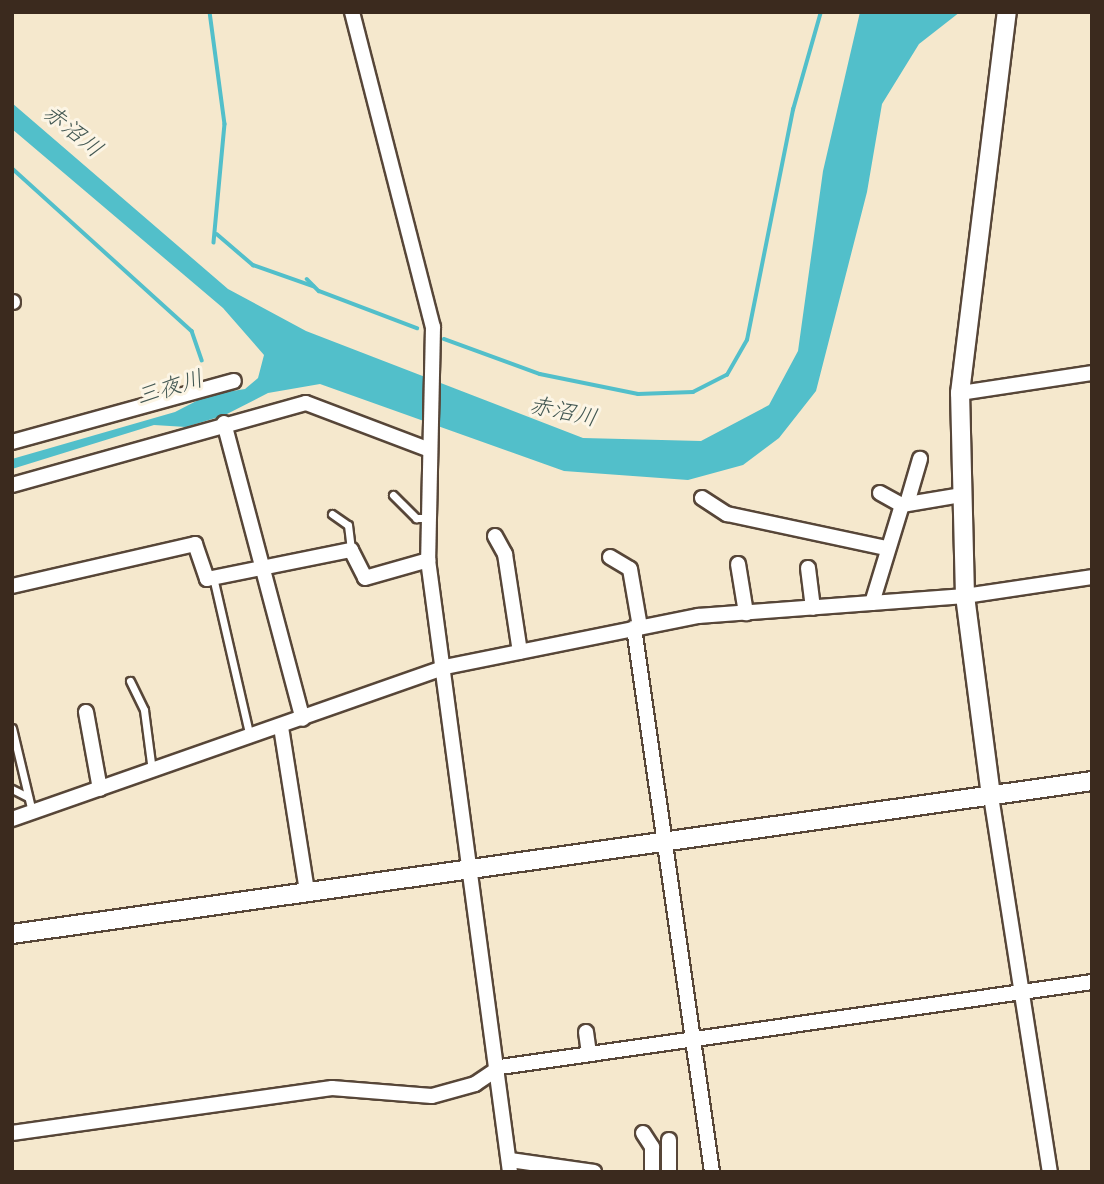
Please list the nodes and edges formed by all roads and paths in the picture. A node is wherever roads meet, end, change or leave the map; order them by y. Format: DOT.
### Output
graph roads {
  1 [pos="352,12"];
  2 [pos="1006,19"];
  3 [pos="1092,373"];
  4 [pos="234,381"];
  5 [pos="960,393"];
  6 [pos="223,423"];
  7 [pos="12,442"];
  8 [pos="427,449"];
  9 [pos="919,459"];
  10 [pos="12,485"];
  11 [pos="880,493"];
  12 [pos="393,495"];
  13 [pos="962,495"];
  14 [pos="702,498"];
  15 [pos="905,502"];
  16 [pos="332,514"];
  17 [pos="425,518"];
  18 [pos="495,536"];
  19 [pos="885,548"];
  20 [pos="351,550"];
  21 [pos="610,557"];
  22 [pos="428,560"];
  23 [pos="738,564"];
  24 [pos="808,568"];
  25 [pos="259,569"];
  26 [pos="213,577"];
  27 [pos="1092,577"];
  28 [pos="12,586"];
  29 [pos="965,596"];
  30 [pos="872,603"];
  31 [pos="813,608"];
  32 [pos="746,613"];
  33 [pos="637,627"];
  34 [pos="520,652"];
  35 [pos="445,667"];
  36 [pos="131,681"];
  37 [pos="86,712"];
  38 [pos="303,719"];
  39 [pos="281,727"];
  40 [pos="12,728"];
  41 [pos="250,738"];
  42 [pos="152,771"];
  43 [pos="1092,781"];
  44 [pos="12,789"];
  45 [pos="100,789"];
  46 [pos="991,796"];
  47 [pos="28,797"];
  48 [pos="32,813"];
  49 [pos="12,819"];
  50 [pos="664,842"];
  51 [pos="473,868"];
  52 [pos="307,892"];
  53 [pos="12,934"];
  54 [pos="1092,982"];
  55 [pos="1020,992"];
  56 [pos="586,1032"];
  57 [pos="693,1038"];
  58 [pos="589,1054"];
  59 [pos="500,1067"];
  60 [pos="12,1133"];
  61 [pos="643,1133"];
  62 [pos="669,1140"];
  63 [pos="510,1166"];
  64 [pos="594,1172"];
  65 [pos="652,1172"];
  66 [pos="669,1172"];
  67 [pos="712,1172"];
  68 [pos="1049,1172"];
  1 -- 8 [label="street"];
  2 -- 5 [label="street"];
  3 -- 5 [label="street"];
  4 -- 7 [label="street"];
  5 -- 13 [label="street"];
  6 -- 8 [label="street"];
  6 -- 10 [label="street"];
  6 -- 25 [label="street"];
  8 -- 17 [label="street"];
  9 -- 15 [label="street"];
  11 -- 15 [label="street"];
  12 -- 17 [label="lane"];
  13 -- 15 [label="street"];
  13 -- 29 [label="street"];
  14 -- 19 [label="street"];
  15 -- 19 [label="street"];
  16 -- 20 [label="lane"];
  17 -- 22 [label="street"];
  18 -- 34 [label="street"];
  19 -- 30 [label="street"];
  20 -- 22 [label="street"];
  20 -- 25 [label="street"];
  21 -- 33 [label="street"];
  22 -- 35 [label="street"];
  23 -- 32 [label="street"];
  24 -- 31 [label="street"];
  25 -- 26 [label="street"];
  25 -- 38 [label="street"];
  26 -- 28 [label="street"];
  26 -- 41 [label="lane"];
  27 -- 29 [label="street"];
  29 -- 30 [label="street"];
  29 -- 46 [label="street"];
  30 -- 31 [label="street"];
  31 -- 32 [label="street"];
  32 -- 33 [label="street"];
  33 -- 34 [label="street"];
  33 -- 50 [label="street"];
  34 -- 35 [label="street"];
  35 -- 38 [label="street"];
  35 -- 51 [label="street"];
  36 -- 42 [label="lane"];
  37 -- 45 [label="street"];
  38 -- 39 [label="street"];
  39 -- 41 [label="street"];
  39 -- 52 [label="street"];
  40 -- 47 [label="lane"];
  41 -- 42 [label="street"];
  42 -- 45 [label="street"];
  43 -- 46 [label="street"];
  44 -- 47 [label="lane"];
  45 -- 48 [label="street"];
  46 -- 50 [label="street"];
  46 -- 55 [label="street"];
  47 -- 48 [label="lane"];
  48 -- 49 [label="street"];
  50 -- 51 [label="street"];
  50 -- 57 [label="street"];
  51 -- 52 [label="street"];
  51 -- 59 [label="street"];
  52 -- 53 [label="street"];
  54 -- 55 [label="street"];
  55 -- 57 [label="street"];
  55 -- 68 [label="street"];
  56 -- 58 [label="street"];
  57 -- 58 [label="street"];
  57 -- 67 [label="street"];
  58 -- 59 [label="street"];
  59 -- 60 [label="street"];
  59 -- 63 [label="street"];
  61 -- 65 [label="street"];
  62 -- 66 [label="street"];
  63 -- 64 [label="street"];
}
